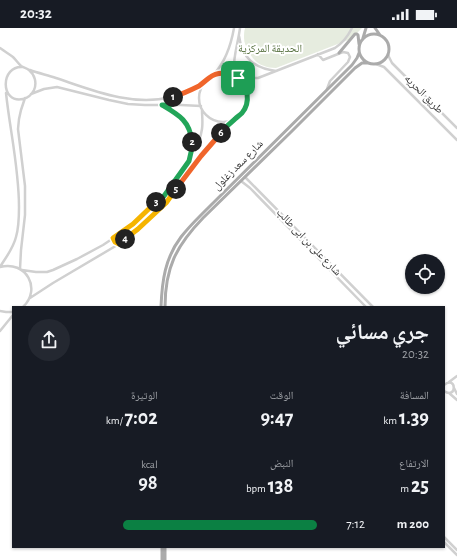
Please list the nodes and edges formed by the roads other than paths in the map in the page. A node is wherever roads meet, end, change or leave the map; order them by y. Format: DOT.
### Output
graph roads {
  1 [pos="234,28"];
  2 [pos="240,28"];
  3 [pos="352,28"];
  4 [pos="366,28"];
  5 [pos="375,28"];
  6 [pos="239,36"];
  7 [pos="382,36"];
  8 [pos="362,39"];
  9 [pos="359,46"];
  10 [pos="0,48"];
  11 [pos="340,53"];
  12 [pos="359,53"];
  13 [pos="318,54"];
  14 [pos="388,54"];
  15 [pos="368,63"];
  16 [pos="376,64"];
  17 [pos="394,65"];
  18 [pos="353,66"];
  19 [pos="23,67"];
  20 [pos="389,68"];
  21 [pos="30,70"];
  22 [pos="276,71"];
  23 [pos="212,76"];
  24 [pos="235,76"];
  25 [pos="205,82"];
  26 [pos="327,90"];
  27 [pos="6,93"];
  28 [pos="31,94"];
  29 [pos="25,98"];
  30 [pos="172,99"];
  31 [pos="162,105"];
  32 [pos="171,105"];
  33 [pos="201,107"];
  34 [pos="235,119"];
  35 [pos="457,128"];
  36 [pos="288,129"];
  37 [pos="291,132"];
  38 [pos="456,139"];
  39 [pos="189,161"];
  40 [pos="246,177"];
  41 [pos="242,181"];
  42 [pos="253,185"];
  43 [pos="250,188"];
  44 [pos="164,196"];
  45 [pos="160,199"];
  46 [pos="167,200"];
  47 [pos="164,203"];
  48 [pos="117,236"];
  49 [pos="113,238"];
  50 [pos="119,243"];
  51 [pos="0,267"];
  52 [pos="21,269"];
  53 [pos="30,298"];
  54 [pos="24,306"];
  55 [pos="161,306"];
  56 [pos="165,306"];
  57 [pos="365,306"];
  58 [pos="372,306"];
  59 [pos="0,311"];
  60 [pos="12,312"];
  61 [pos="12,316"];
  62 [pos="0,331"];
  63 [pos="456,379"];
  64 [pos="447,382"];
  65 [pos="454,387"];
  66 [pos="446,393"];
  67 [pos="457,394"];
  68 [pos="457,399"];
  69 [pos="445,537"];
  70 [pos="445,543"];
  71 [pos="162,548"];
  72 [pos="165,548"];
  73 [pos="457,550"];
  74 [pos="457,555"];
  75 [pos="162,560"];
  76 [pos="165,560"];
  1 -- 23 [label="street"];
  2 -- 6 [label="street"];
  3 -- 13 [label="street"];
  4 -- 8 [label="main road"];
  5 -- 7 [label="main road"];
  6 -- 22 [label="street"];
  6 -- 24 [label="street"];
  7 -- 8 [label="main road"];
  7 -- 14 [label="main road"];
  8 -- 9 [label="main road"];
  9 -- 11 [label="main road"];
  9 -- 12 [label="main road"];
  10 -- 19 [label="street"];
  11 -- 13 [label="street"];
  11 -- 26 [label="street"];
  12 -- 15 [label="main road"];
  12 -- 18 [label="main road, شارع سعد زغلول"];
  13 -- 22 [label="street"];
  14 -- 16 [label="main road"];
  14 -- 17 [label="street, طريق الحريه"];
  15 -- 16 [label="main road"];
  15 -- 18 [label="main road, شارع سعد زغلول"];
  16 -- 20 [label="street, طريق الحريه"];
  17 -- 20 [label="street"];
  17 -- 35 [label="street, طريق الحريه"];
  18 -- 26 [label="main road, شارع سعد زغلول"];
  18 -- 37 [label="main road, شارع سعد زغلول"];
  19 -- 21 [label="street"];
  19 -- 27 [label="street"];
  20 -- 38 [label="street, طريق الحريه"];
  21 -- 28 [label="street"];
  21 -- 30 [label="street"];
  22 -- 24 [label="street"];
  23 -- 24 [label="street"];
  23 -- 25 [label="street"];
  24 -- 34 [label="street"];
  25 -- 30 [label="street"];
  25 -- 33 [label="street"];
  26 -- 36 [label="main road, شارع سعد زغلول"];
  27 -- 29 [label="street"];
  27 -- 51 [label="street"];
  28 -- 29 [label="street"];
  28 -- 31 [label="street"];
  29 -- 52 [label="street"];
  30 -- 32 [label="street"];
  31 -- 32 [label="street"];
  31 -- 39 [label="street"];
  32 -- 33 [label="street"];
  33 -- 34 [label="street"];
  33 -- 39 [label="street"];
  34 -- 46 [label="street"];
  36 -- 37 [label="main road"];
  36 -- 55 [label="main road, شارع سعد زغلول"];
  37 -- 40 [label="main road, شارع سعد زغلول"];
  39 -- 44 [label="street"];
  40 -- 41 [label="main road, شارع سعد زغلول"];
  40 -- 42 [label="street, شارع على بن ابى طالب"];
  41 -- 43 [label="street, شارع على بن ابى طالب"];
  41 -- 56 [label="main road, شارع سعد زغلول"];
  42 -- 43 [label="street"];
  42 -- 58 [label="street, شارع على بن ابى طالب"];
  43 -- 57 [label="street, شارع على بن ابى طالب"];
  44 -- 45 [label="street"];
  44 -- 46 [label="street"];
  45 -- 47 [label="street"];
  45 -- 48 [label="street"];
  46 -- 47 [label="street"];
  47 -- 50 [label="street"];
  48 -- 49 [label="street"];
  48 -- 50 [label="street"];
  49 -- 50 [label="street"];
  49 -- 52 [label="street"];
  50 -- 53 [label="street"];
  51 -- 52 [label="street"];
  52 -- 53 [label="street"];
  53 -- 54 [label="street"];
  59 -- 60 [label="street"];
  61 -- 62 [label="street"];
  63 -- 64 [label="street"];
  63 -- 65 [label="street"];
  64 -- 65 [label="street"];
  65 -- 66 [label="street"];
  65 -- 67 [label="street"];
  66 -- 68 [label="street"];
  69 -- 73 [label="street"];
  70 -- 74 [label="street"];
  71 -- 75 [label="main road"];
  72 -- 76 [label="main road"];
}
